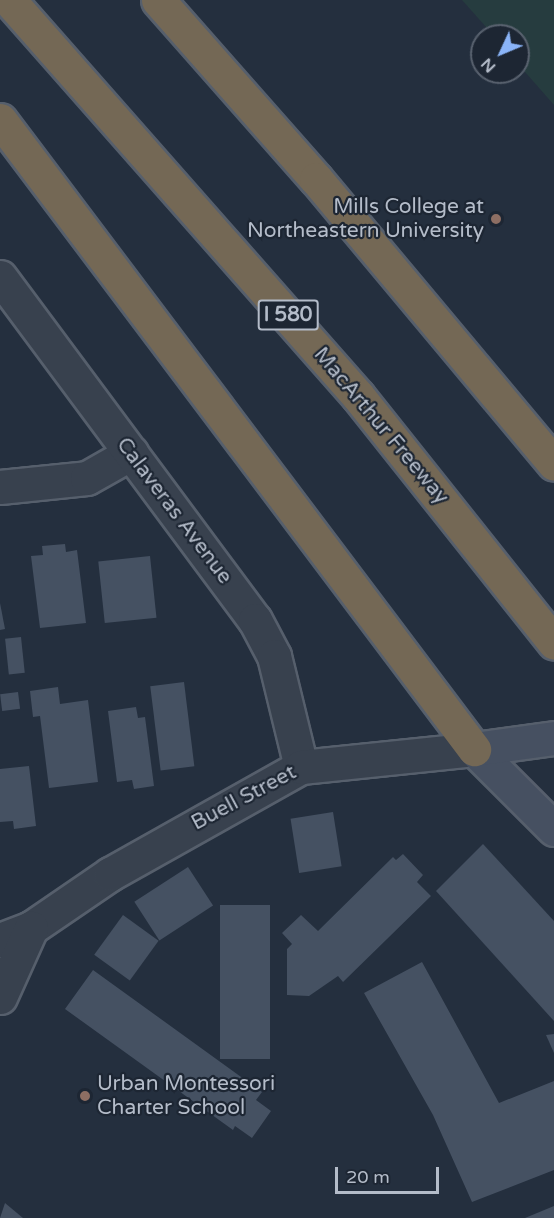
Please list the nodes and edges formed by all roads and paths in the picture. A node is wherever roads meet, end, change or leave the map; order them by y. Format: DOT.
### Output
graph roads {
  1 [pos="9,0"];
  2 [pos="158,0"];
  3 [pos="0,120"];
  4 [pos="0,277"];
  5 [pos="131,453"];
  6 [pos="554,464"];
  7 [pos="0,487"];
  8 [pos="554,642"];
  9 [pos="549,747"];
  10 [pos="474,749"];
  11 [pos="301,767"];
  12 [pos="554,829"];
  13 [pos="31,928"];
  14 [pos="0,940"];
  15 [pos="0,997"];
  1 -- 8 [label="highway, MacArthur Freeway / I 580"];
  2 -- 6 [label="highway"];
  3 -- 10 [label="highway"];
  4 -- 5 [label="street, Calaveras Avenue"];
  5 -- 7 [label="street"];
  5 -- 11 [label="street, Calaveras Avenue"];
  9 -- 10 [label="main road, Buell Street"];
  10 -- 11 [label="street, Buell Street"];
  10 -- 12 [label="main road"];
  11 -- 13 [label="street, Buell Street"];
  13 -- 14 [label="street, Buell Street"];
  13 -- 15 [label="street"];
}
